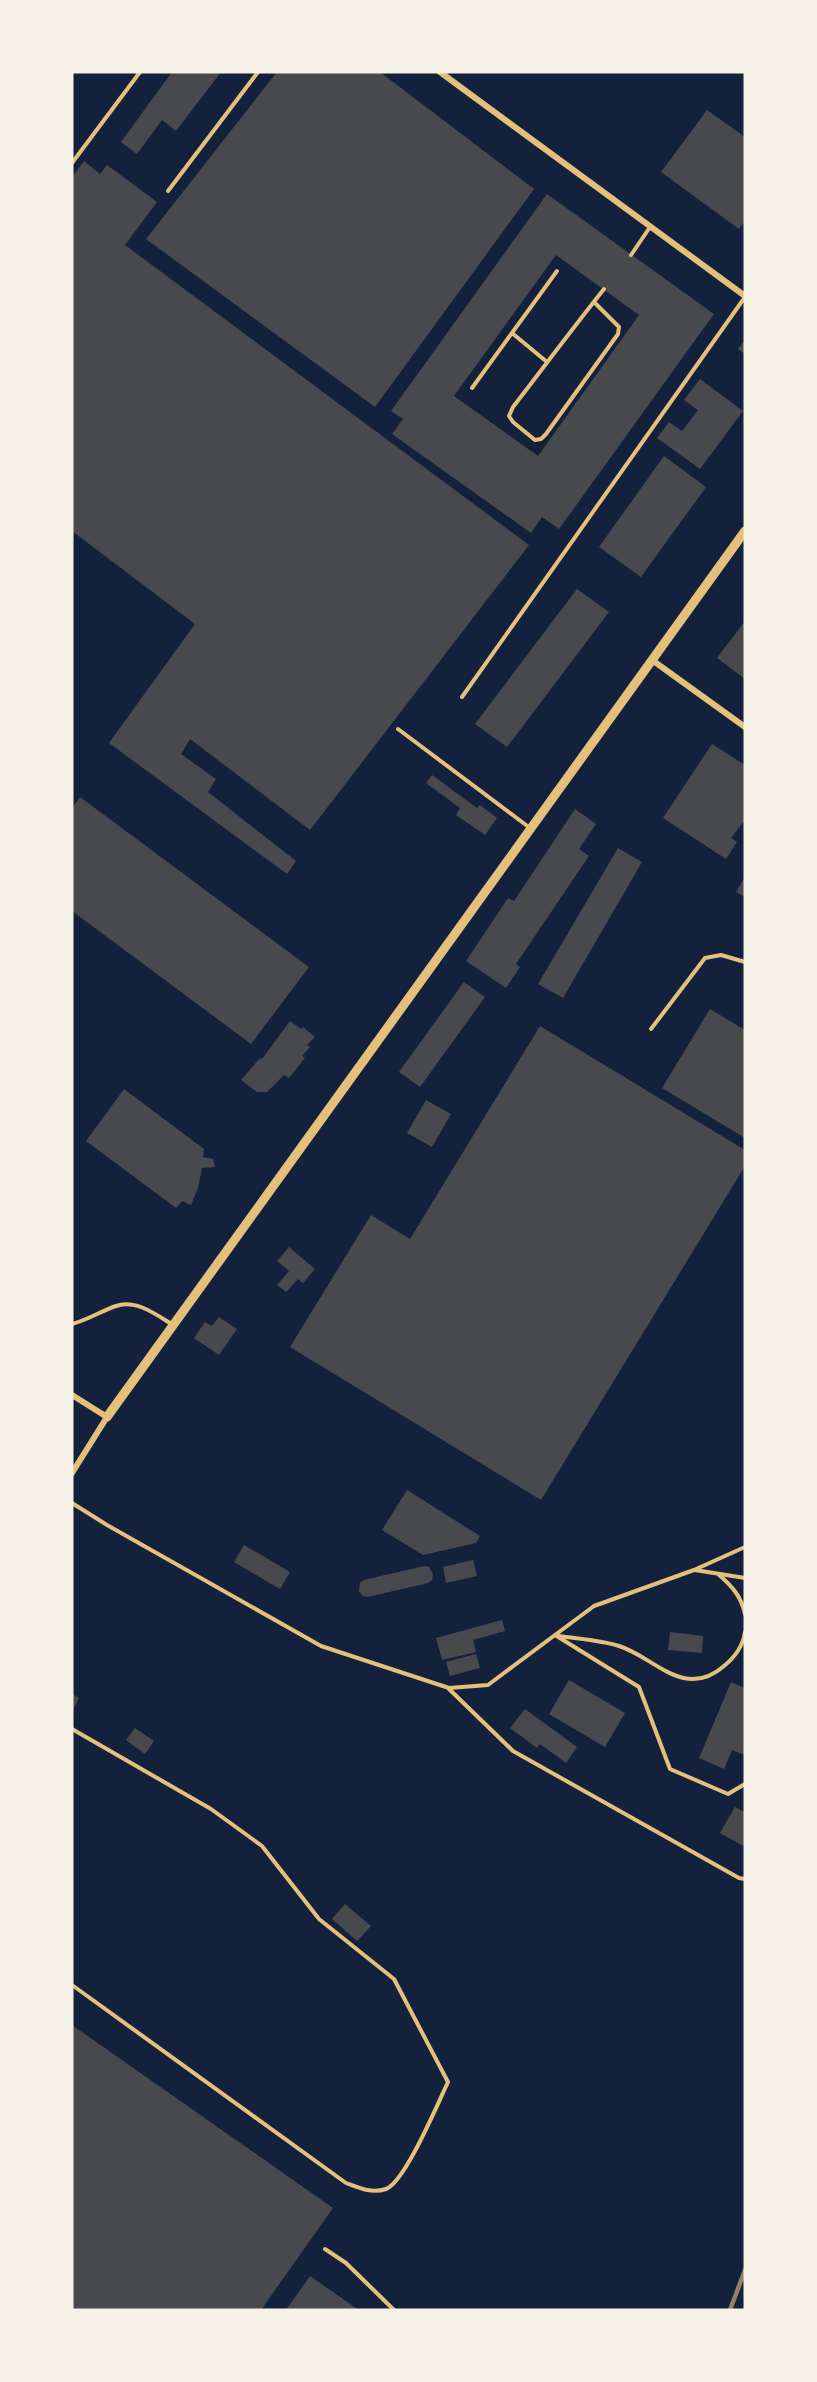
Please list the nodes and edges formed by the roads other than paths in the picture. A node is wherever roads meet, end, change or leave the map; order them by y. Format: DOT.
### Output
graph roads {
  1 [pos="140,72"];
  2 [pos="258,72"];
  3 [pos="440,72"];
  4 [pos="72,164"];
  5 [pos="168,191"];
  6 [pos="651,227"];
  7 [pos="631,255"];
  8 [pos="557,271"];
  9 [pos="603,289"];
  10 [pos="745,296"];
  11 [pos="594,302"];
  12 [pos="512,333"];
  13 [pos="547,362"];
  14 [pos="472,388"];
  15 [pos="745,531"];
  16 [pos="652,660"];
  17 [pos="462,697"];
  18 [pos="745,727"];
  19 [pos="398,729"];
  20 [pos="531,828"];
  21 [pos="745,962"];
  22 [pos="651,1029"];
  23 [pos="72,1324"];
  24 [pos="173,1325"];
  25 [pos="72,1395"];
  26 [pos="107,1417"];
  27 [pos="72,1473"];
  28 [pos="72,1503"];
  29 [pos="745,1547"];
  30 [pos="694,1570"];
  31 [pos="718,1574"];
  32 [pos="745,1578"];
  33 [pos="745,1614"];
  34 [pos="745,1632"];
  35 [pos="555,1635"];
  36 [pos="448,1688"];
  37 [pos="72,1729"];
  38 [pos="745,1784"];
  39 [pos="745,1879"];
  40 [pos="72,1984"];
  41 [pos="325,2249"];
  42 [pos="394,2310"];
  1 -- 4 [label="lane"];
  2 -- 5 [label="lane"];
  3 -- 6 [label="street"];
  6 -- 7 [label="lane"];
  6 -- 10 [label="street"];
  8 -- 12 [label="lane"];
  9 -- 11 [label="lane"];
  10 -- 17 [label="lane"];
  11 -- 13 [label="lane"];
  11 -- 13 [label="lane"];
  12 -- 13 [label="lane"];
  12 -- 14 [label="lane"];
  15 -- 16 [label="street"];
  16 -- 18 [label="street"];
  16 -- 20 [label="street"];
  19 -- 20 [label="lane"];
  20 -- 24 [label="street"];
  21 -- 22 [label="lane"];
  23 -- 24 [label="lane"];
  24 -- 26 [label="street"];
  25 -- 26 [label="street"];
  26 -- 27 [label="street"];
  28 -- 36 [label="lane"];
  29 -- 30 [label="lane"];
  30 -- 31 [label="lane"];
  30 -- 35 [label="lane"];
  31 -- 32 [label="lane"];
  31 -- 33 [label="lane"];
  34 -- 35 [label="lane"];
  35 -- 36 [label="lane"];
  35 -- 38 [label="lane"];
  36 -- 39 [label="lane"];
  37 -- 40 [label="lane"];
  41 -- 42 [label="lane"];
}
